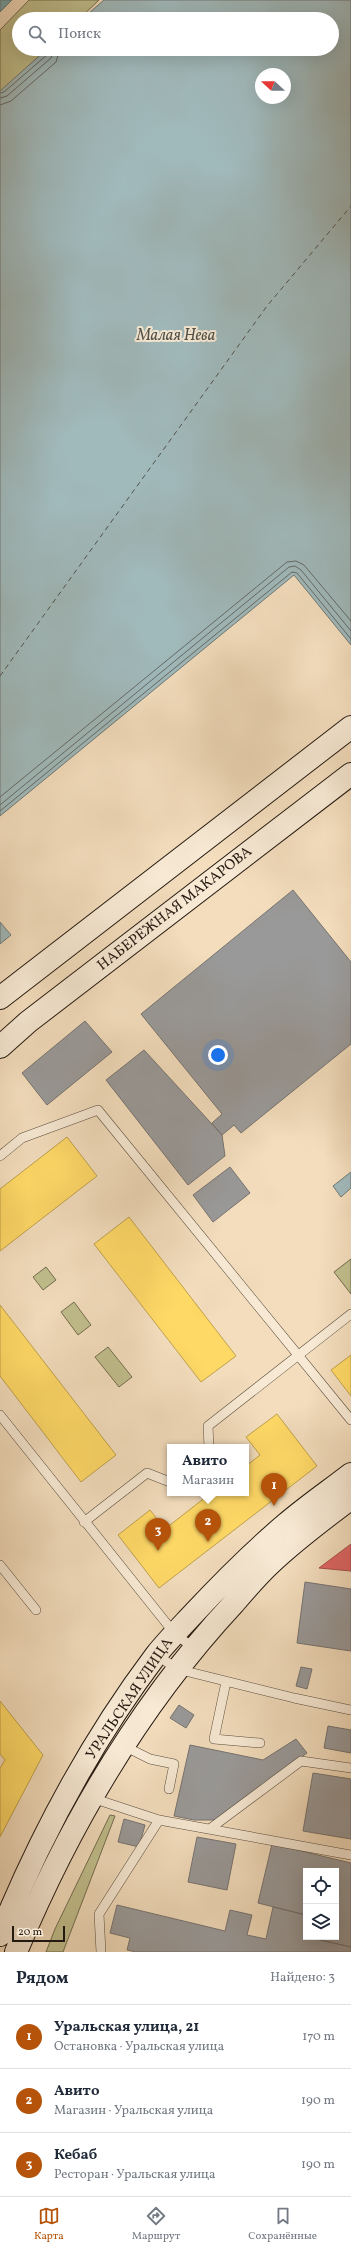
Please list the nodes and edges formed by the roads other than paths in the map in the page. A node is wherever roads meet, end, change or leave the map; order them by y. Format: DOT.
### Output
graph roads {
  1 [pos="351,727"];
  2 [pos="351,774"];
  3 [pos="0,998"];
  4 [pos="0,1047"];
  5 [pos="0,1156"];
  6 [pos="351,1314"];
  7 [pos="298,1356"];
  8 [pos="0,1415"];
  9 [pos="351,1420"];
  10 [pos="209,1444"];
  11 [pos="351,1474"];
  12 [pos="167,1481"];
  13 [pos="351,1498"];
  14 [pos="84,1522"];
  15 [pos="0,1565"];
  16 [pos="36,1610"];
  17 [pos="175,1634"];
  18 [pos="194,1648"];
  19 [pos="157,1655"];
  20 [pos="177,1670"];
  21 [pos="226,1682"];
  22 [pos="351,1710"];
  23 [pos="260,1743"];
  24 [pos="123,1745"];
  25 [pos="351,1768"];
  26 [pos="169,1789"];
  27 [pos="92,1798"];
  28 [pos="159,1820"];
  29 [pos="211,1828"];
  30 [pos="351,1855"];
  31 [pos="5,1910"];
  32 [pos="0,1935"];
  33 [pos="16,1952"];
  34 [pos="101,1952"];
  1 -- 3 [label="main road"];
  2 -- 4 [label="main road, НАБЕРЕЖНАЯ МАКАРОВА"];
  5 -- 7 [label="lane"];
  6 -- 7 [label="lane"];
  7 -- 9 [label="lane"];
  7 -- 10 [label="lane"];
  8 -- 14 [label="lane"];
  11 -- 17 [label="main road, УРАЛЬСКАЯ УЛИЦА"];
  12 -- 14 [label="lane"];
  13 -- 18 [label="main road, УРАЛЬСКАЯ УЛИЦА"];
  14 -- 17 [label="lane"];
  15 -- 16 [label="lane"];
  17 -- 18 [label="lane"];
  17 -- 19 [label="main road, УРАЛЬСКАЯ УЛИЦА"];
  18 -- 20 [label="main road, УРАЛЬСКАЯ УЛИЦА"];
  19 -- 20 [label="lane"];
  19 -- 31 [label="main road, УРАЛЬСКАЯ УЛИЦА"];
  20 -- 21 [label="lane"];
  20 -- 24 [label="main road, УРАЛЬСКАЯ УЛИЦА"];
  21 -- 22 [label="lane"];
  21 -- 23 [label="lane"];
  24 -- 26 [label="lane"];
  24 -- 27 [label="main road, УРАЛЬСКАЯ УЛИЦА"];
  25 -- 29 [label="lane"];
  27 -- 28 [label="lane"];
  27 -- 33 [label="main road, УРАЛЬСКАЯ УЛИЦА"];
  28 -- 29 [label="lane"];
  28 -- 34 [label="lane"];
  29 -- 30 [label="lane"];
  31 -- 32 [label="main road, УРАЛЬСКАЯ УЛИЦА"];
}
